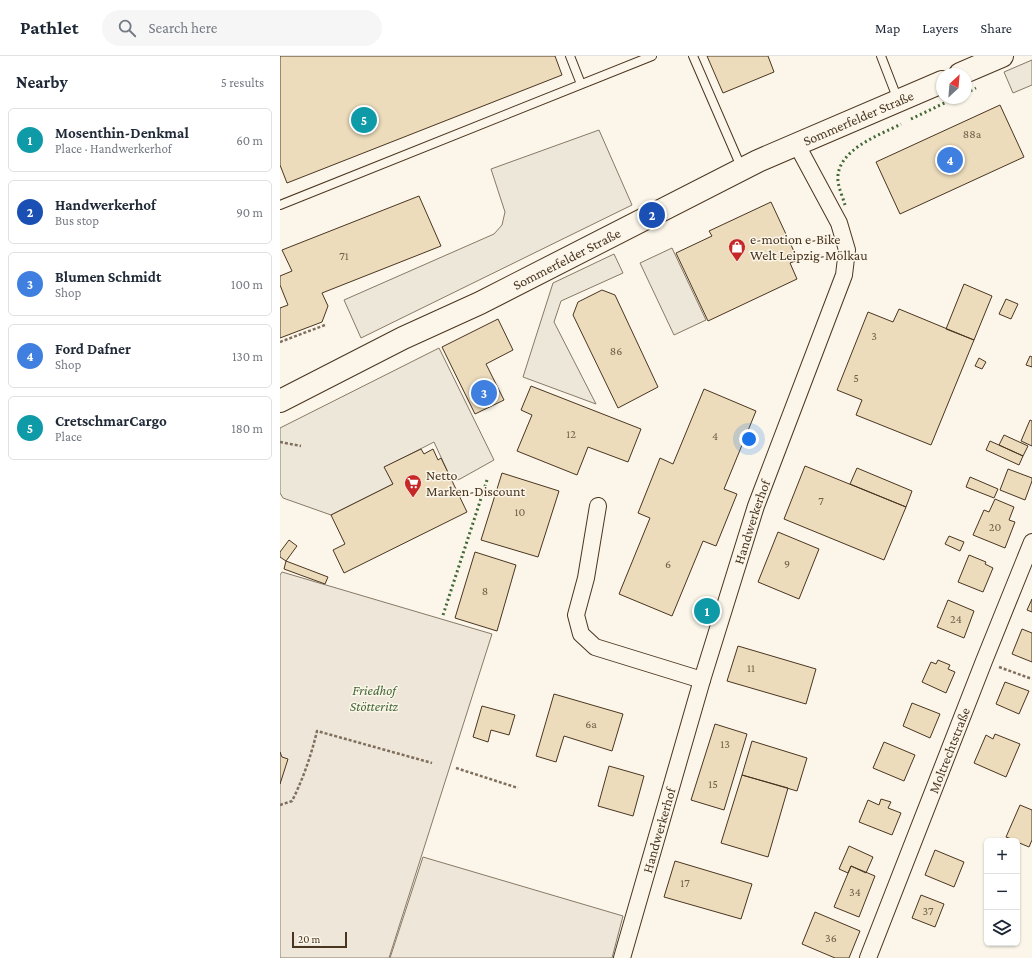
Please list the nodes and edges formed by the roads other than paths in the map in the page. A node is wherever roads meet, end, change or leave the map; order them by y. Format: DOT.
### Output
graph roads {
  1 [pos="570,56"];
  2 [pos="652,56"];
  3 [pos="693,56"];
  4 [pos="882,56"];
  5 [pos="1002,56"];
  6 [pos="972,69"];
  7 [pos="581,84"];
  8 [pos="936,85"];
  9 [pos="898,101"];
  10 [pos="797,144"];
  11 [pos="743,169"];
  12 [pos="280,205"];
  13 [pos="280,401"];
  14 [pos="598,506"];
  15 [pos="1032,542"];
  16 [pos="702,680"];
  17 [pos="622,958"];
  18 [pos="868,958"];
  1 -- 7 [label="lane"];
  2 -- 7 [label="lane"];
  3 -- 11 [label="lane"];
  4 -- 9 [label="lane"];
  5 -- 6 [label="main road"];
  7 -- 12 [label="lane"];
  8 -- 9 [label="main road, Sommerfelder Straße"];
  9 -- 10 [label="main road, Sommerfelder Straße"];
  10 -- 11 [label="main road, Sommerfelder Straße"];
  10 -- 16 [label="street, Handwerkerhof"];
  11 -- 13 [label="main road, Sommerfelder Straße"];
  14 -- 16 [label="street"];
  15 -- 18 [label="street, Moltrechtstraße"];
  16 -- 17 [label="street, Handwerkerhof"];
}
